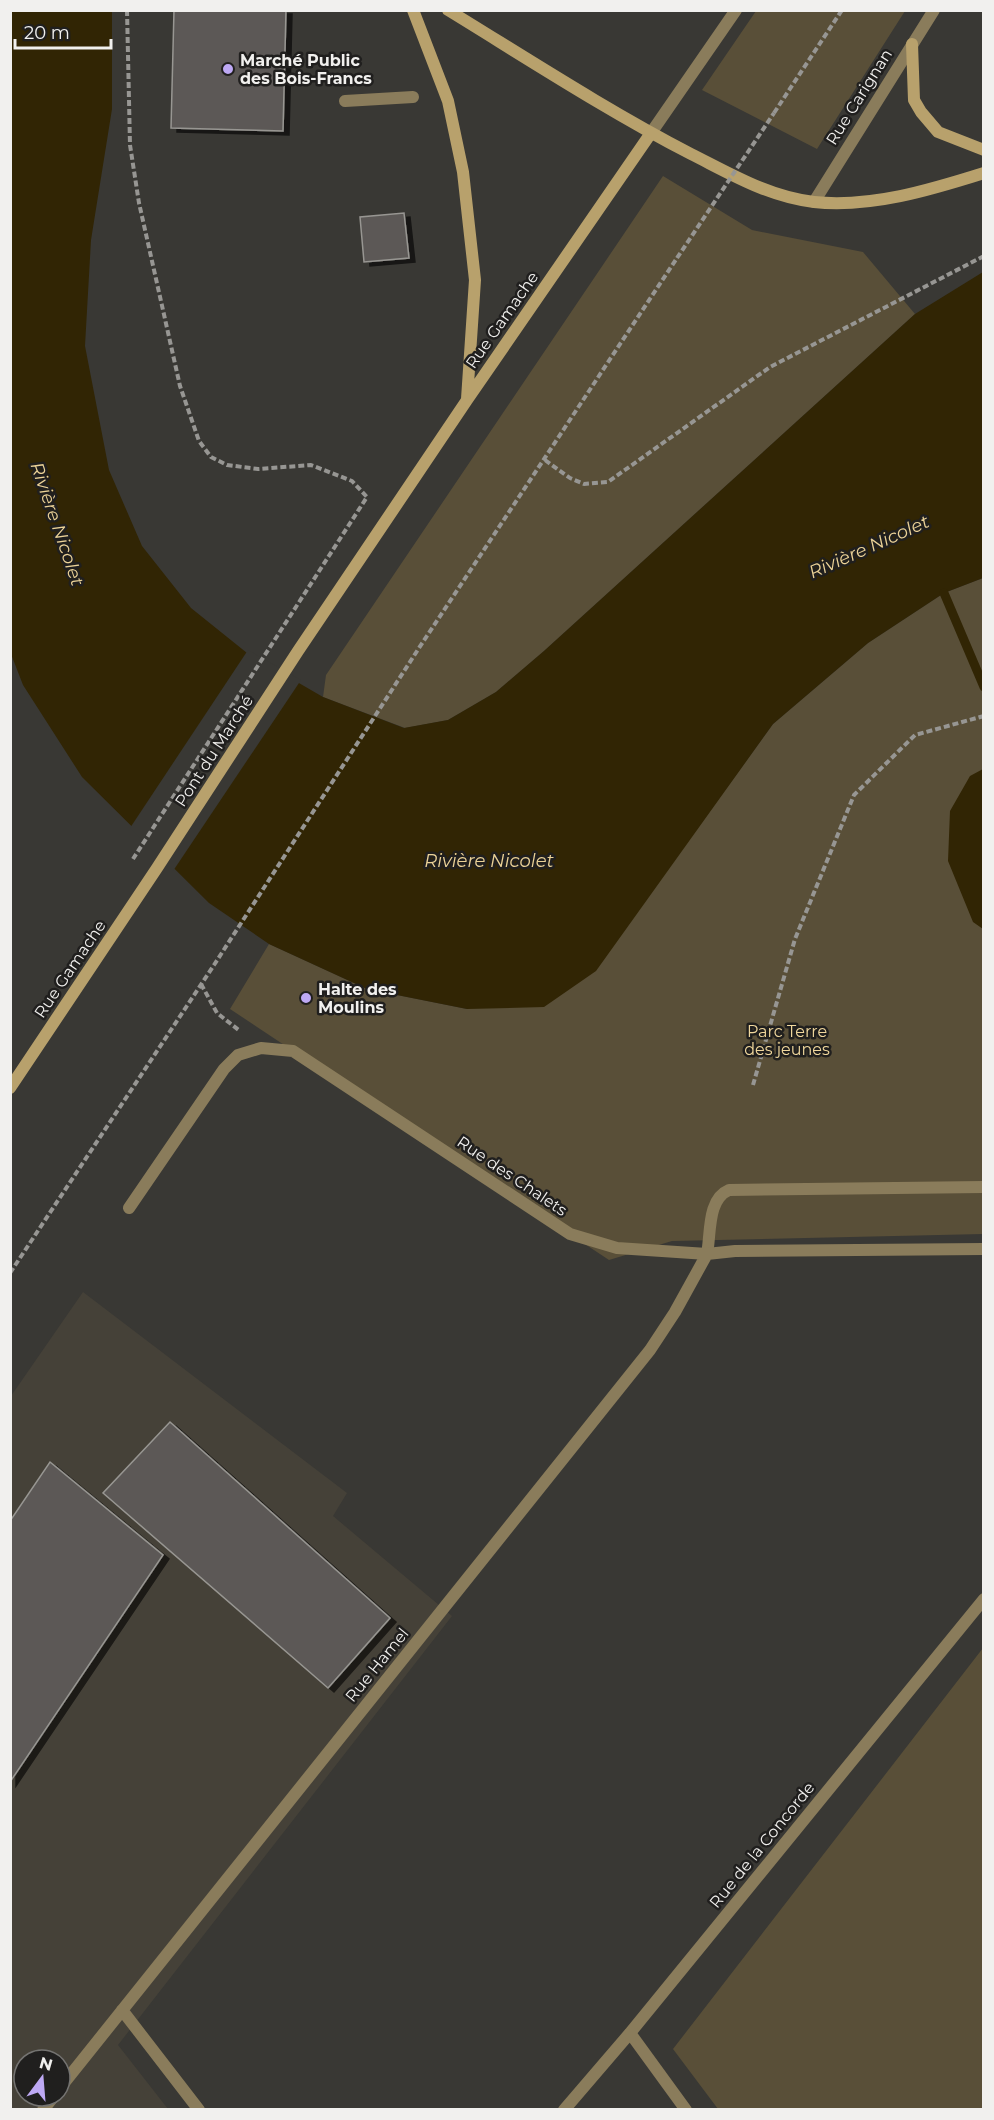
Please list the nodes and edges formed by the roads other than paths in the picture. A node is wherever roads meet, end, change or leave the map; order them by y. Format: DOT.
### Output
graph roads {
  1 [pos="413,10"];
  2 [pos="448,10"];
  3 [pos="735,10"];
  4 [pos="934,10"];
  5 [pos="912,44"];
  6 [pos="413,97"];
  7 [pos="345,101"];
  8 [pos="651,133"];
  9 [pos="984,150"];
  10 [pos="984,173"];
  11 [pos="814,202"];
  12 [pos="467,400"];
  13 [pos="298,651"];
  14 [pos="157,868"];
  15 [pos="10,1088"];
  16 [pos="984,1187"];
  17 [pos="129,1208"];
  18 [pos="984,1249"];
  19 [pos="707,1254"];
  20 [pos="984,1599"];
  21 [pos="122,2010"];
  22 [pos="630,2033"];
  23 [pos="72,2073"];
  24 [pos="200,2109"];
  25 [pos="564,2109"];
  26 [pos="686,2109"];
  1 -- 12 [label="street"];
  2 -- 8 [label="street"];
  3 -- 8 [label="street, Rue Gamache"];
  4 -- 5 [label="street, Rue Carignan"];
  5 -- 9 [label="street"];
  5 -- 11 [label="street, Rue Carignan"];
  6 -- 7 [label="street"];
  8 -- 11 [label="street"];
  8 -- 12 [label="street, Rue Gamache"];
  10 -- 11 [label="street"];
  12 -- 13 [label="street, Rue Gamache"];
  13 -- 14 [label="street, Pont du Marché"];
  14 -- 15 [label="street, Rue Gamache"];
  16 -- 19 [label="street"];
  17 -- 19 [label="street, Rue des Chalets"];
  18 -- 19 [label="street, Rue des Chalets"];
  19 -- 21 [label="street, Rue Hamel"];
  20 -- 22 [label="street, Rue de la Concorde"];
  21 -- 23 [label="street, Rue Hamel"];
  21 -- 24 [label="street"];
  22 -- 25 [label="street, Rue de la Concorde"];
  22 -- 26 [label="street"];
}
